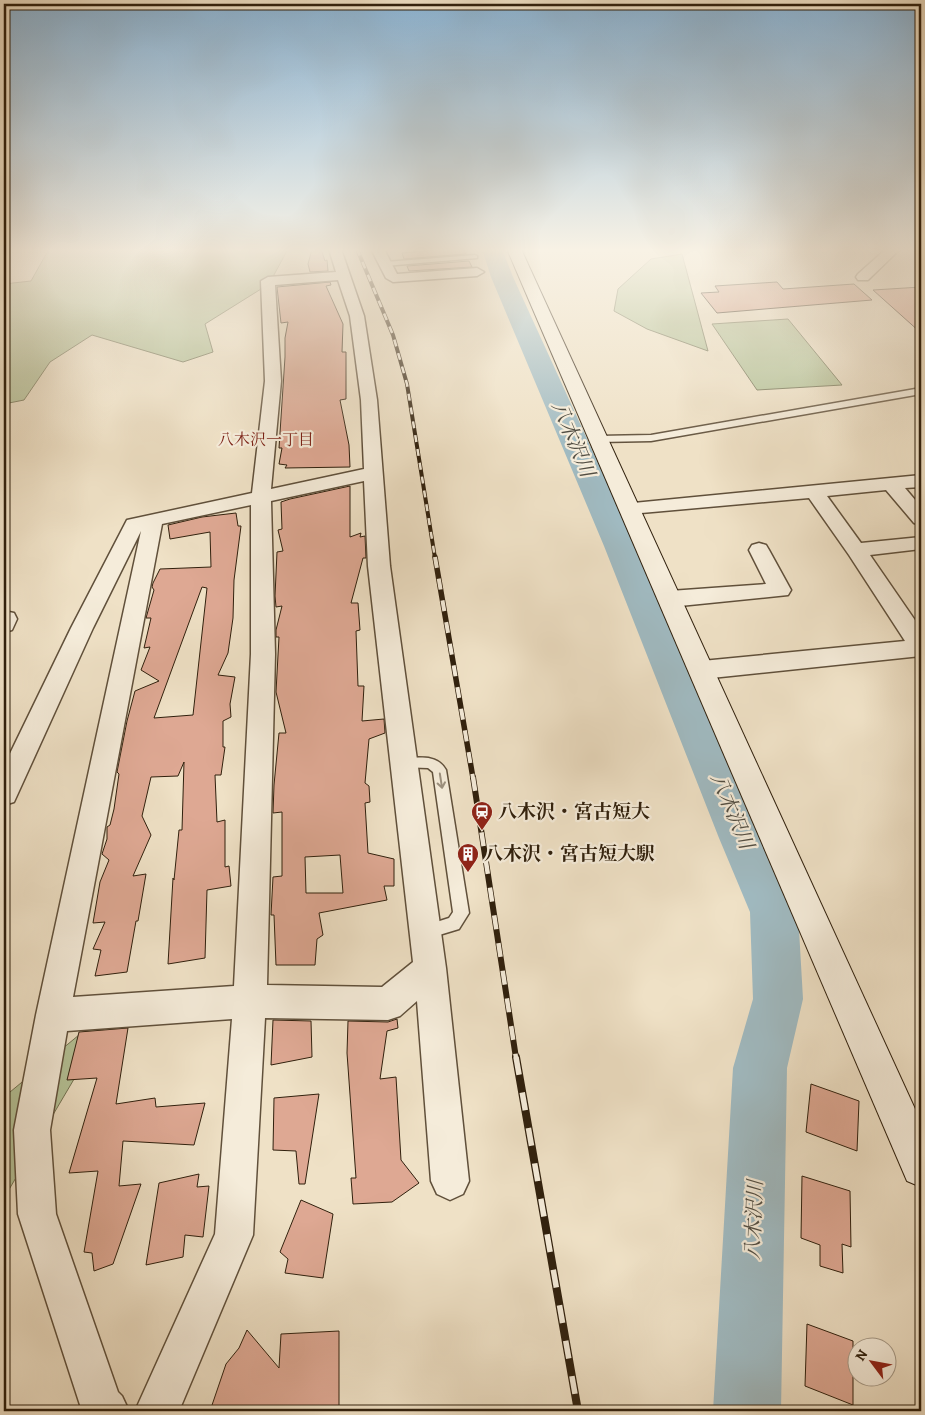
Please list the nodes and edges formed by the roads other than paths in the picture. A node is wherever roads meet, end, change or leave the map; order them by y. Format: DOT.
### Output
graph roads {
  1 [pos="270,315"];
  2 [pos="357,315"];
  3 [pos="544,315"];
  4 [pos="921,391"];
  5 [pos="599,439"];
  6 [pos="374,473"];
  7 [pos="921,481"];
  8 [pos="891,484"];
  9 [pos="814,492"];
  10 [pos="261,497"];
  11 [pos="630,508"];
  12 [pos="154,520"];
  13 [pos="921,520"];
  14 [pos="921,543"];
  15 [pos="759,550"];
  16 [pos="856,550"];
  17 [pos="670,599"];
  18 [pos="911,616"];
  19 [pos="4,619"];
  20 [pos="4,624"];
  21 [pos="921,647"];
  22 [pos="702,670"];
  23 [pos="404,763"];
  24 [pos="4,794"];
  25 [pos="426,932"];
  26 [pos="430,968"];
  27 [pos="250,1001"];
  28 [pos="53,1015"];
  29 [pos="921,1167"];
  30 [pos="450,1181"];
  31 [pos="107,1411"];
  32 [pos="157,1411"];
  1 -- 10 [label="street"];
  2 -- 6 [label="street"];
  3 -- 5 [label="street"];
  4 -- 5 [label="lane"];
  5 -- 11 [label="street"];
  6 -- 10 [label="street"];
  6 -- 23 [label="street"];
  7 -- 8 [label="street"];
  8 -- 9 [label="street"];
  8 -- 13 [label="street"];
  9 -- 11 [label="street"];
  9 -- 16 [label="street"];
  10 -- 12 [label="street"];
  10 -- 27 [label="street"];
  11 -- 17 [label="street"];
  12 -- 24 [label="street"];
  12 -- 28 [label="street"];
  14 -- 16 [label="street"];
  15 -- 17 [label="street"];
  16 -- 18 [label="street"];
  17 -- 22 [label="street"];
  18 -- 21 [label="street"];
  19 -- 20 [label="street"];
  21 -- 22 [label="street"];
  22 -- 29 [label="street"];
  23 -- 25 [label="street"];
  23 -- 25 [label="lane, one-way"];
  25 -- 26 [label="street"];
  26 -- 27 [label="street"];
  26 -- 30 [label="street"];
  27 -- 28 [label="street"];
  27 -- 32 [label="street"];
  28 -- 31 [label="street"];
}
